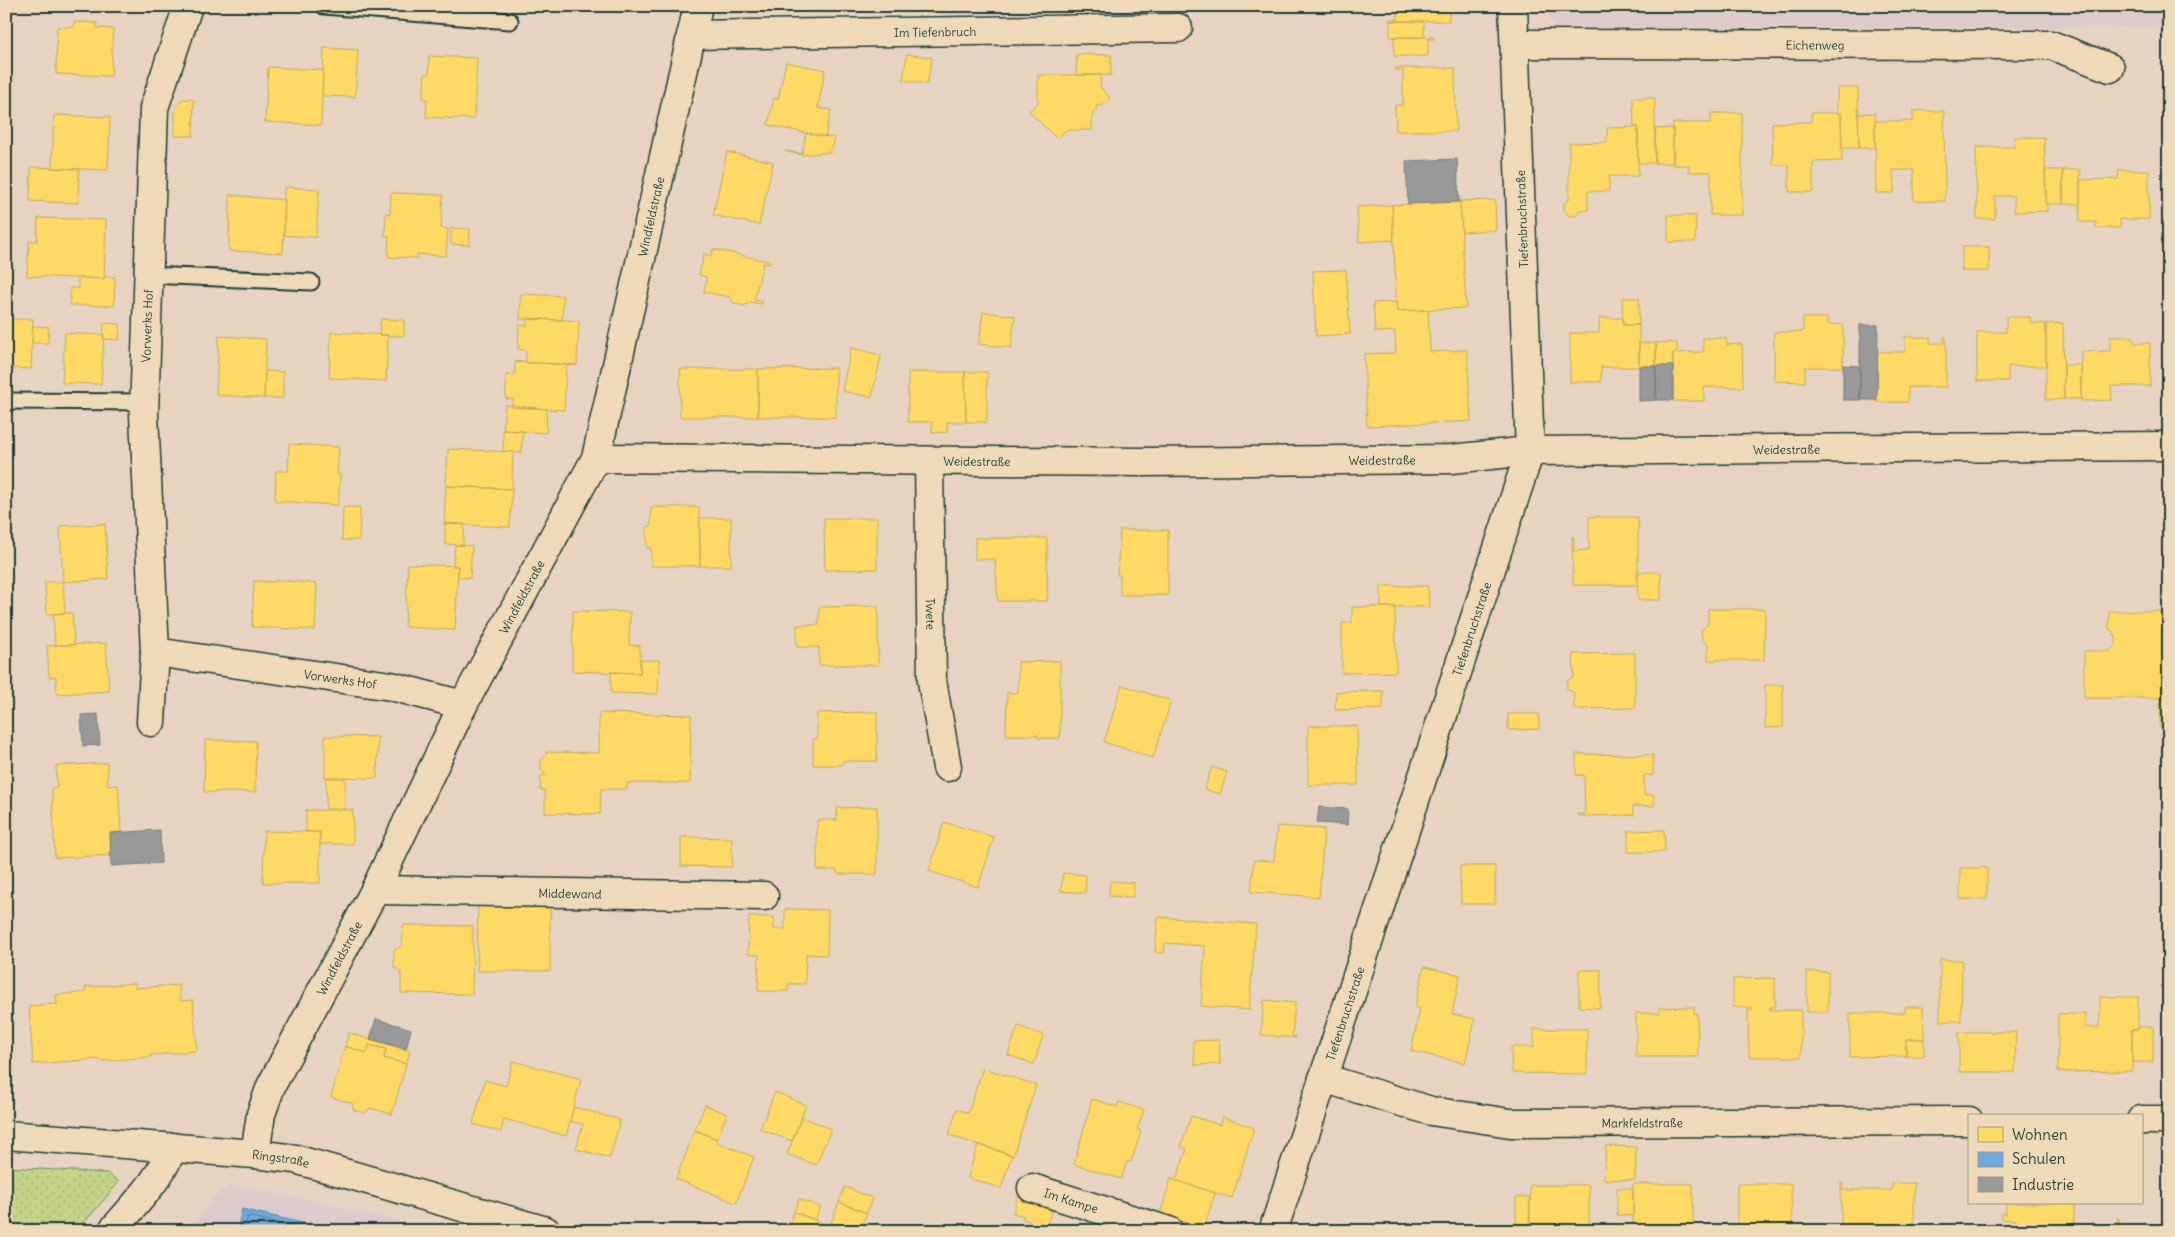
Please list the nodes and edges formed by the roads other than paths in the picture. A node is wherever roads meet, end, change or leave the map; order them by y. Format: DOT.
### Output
graph roads {
  1 [pos="188,6"];
  2 [pos="324,6"];
  3 [pos="698,6"];
  4 [pos="1513,6"];
  5 [pos="510,21"];
  6 [pos="1178,28"];
  7 [pos="691,35"];
  8 [pos="1515,44"];
  9 [pos="2110,68"];
  10 [pos="149,275"];
  11 [pos="311,282"];
  12 [pos="6,401"];
  13 [pos="145,402"];
  14 [pos="2169,446"];
  15 [pos="1530,451"];
  16 [pos="596,458"];
  17 [pos="929,462"];
  18 [pos="155,652"];
  19 [pos="463,705"];
  20 [pos="151,722"];
  21 [pos="947,767"];
  22 [pos="375,890"];
  23 [pos="764,896"];
  24 [pos="1323,1078"];
  25 [pos="2142,1120"];
  26 [pos="2169,1120"];
  27 [pos="1968,1121"];
  28 [pos="6,1135"];
  29 [pos="173,1147"];
  30 [pos="255,1154"];
  31 [pos="1032,1188"];
  32 [pos="541,1230"];
  33 [pos="112,1231"];
  34 [pos="1169,1231"];
  35 [pos="1273,1231"];
  1 -- 10 [label="street, Vorwerks Hof"];
  2 -- 5 [label="lane"];
  3 -- 7 [label="street, Windfeldstraße"];
  4 -- 8 [label="street, Tiefenbruchstraße"];
  6 -- 7 [label="street, Im Tiefenbruch"];
  7 -- 16 [label="street, Windfeldstraße"];
  8 -- 9 [label="street, Eichenweg"];
  8 -- 15 [label="street, Tiefenbruchstraße"];
  10 -- 11 [label="lane"];
  10 -- 13 [label="street, Vorwerks Hof"];
  12 -- 13 [label="lane"];
  13 -- 18 [label="street, Vorwerks Hof"];
  14 -- 15 [label="street, Weidestraße"];
  15 -- 17 [label="street, Weidestraße"];
  15 -- 24 [label="street, Tiefenbruchstraße"];
  16 -- 17 [label="street, Weidestraße"];
  16 -- 19 [label="street, Windfeldstraße"];
  17 -- 21 [label="street, Twete"];
  18 -- 19 [label="street, Vorwerks Hof"];
  18 -- 20 [label="street, Vorwerks Hof"];
  19 -- 22 [label="street, Windfeldstraße"];
  22 -- 23 [label="street, Middewand"];
  22 -- 30 [label="street, Windfeldstraße"];
  24 -- 27 [label="street, Markfeldstraße"];
  24 -- 35 [label="street, Tiefenbruchstraße"];
  25 -- 26 [label="street"];
  28 -- 29 [label="street, Ringstraße"];
  29 -- 30 [label="street, Ringstraße"];
  29 -- 33 [label="street"];
  30 -- 32 [label="street, Ringstraße"];
  31 -- 34 [label="street, Im Kampe"];
}
